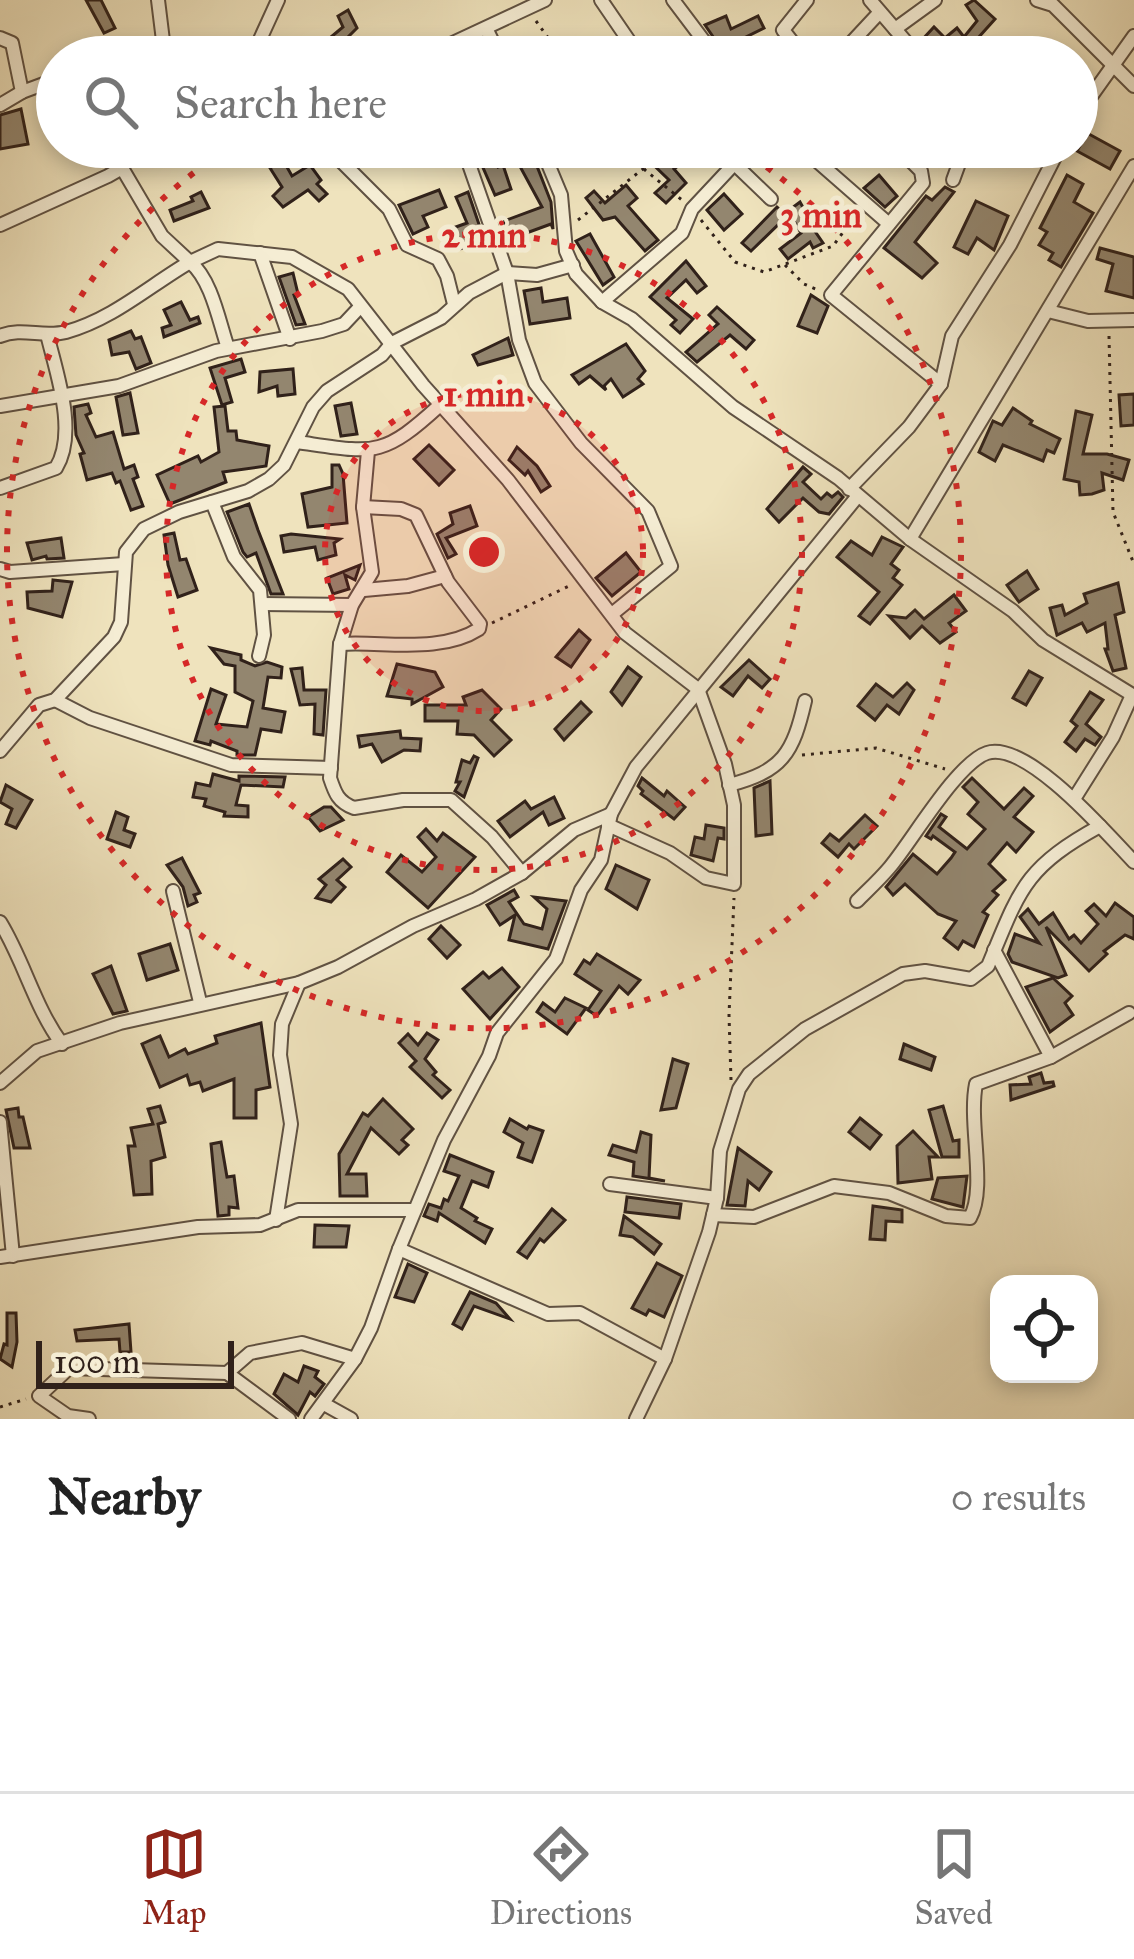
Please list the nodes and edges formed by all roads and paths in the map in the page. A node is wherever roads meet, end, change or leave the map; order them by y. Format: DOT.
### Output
graph roads {
  1 [pos="158,0"];
  2 [pos="278,0"];
  3 [pos="545,0"];
  4 [pos="601,0"];
  5 [pos="674,0"];
  6 [pos="807,0"];
  7 [pos="870,0"];
  8 [pos="935,0"];
  9 [pos="1036,0"];
  10 [pos="528,10"];
  11 [pos="879,13"];
  12 [pos="895,29"];
  13 [pos="487,30"];
  14 [pos="1134,35"];
  15 [pos="163,36"];
  16 [pos="262,36"];
  17 [pos="473,36"];
  18 [pos="490,36"];
  19 [pos="547,36"];
  20 [pos="626,36"];
  21 [pos="699,36"];
  22 [pos="788,36"];
  23 [pos="858,36"];
  24 [pos="901,36"];
  25 [pos="1085,36"];
  26 [pos="0,38"];
  27 [pos="1098,49"];
  28 [pos="1113,64"];
  29 [pos="1098,86"];
  30 [pos="1134,86"];
  31 [pos="36,87"];
  32 [pos="22,92"];
  33 [pos="0,105"];
  34 [pos="1134,166"];
  35 [pos="102,168"];
  36 [pos="130,168"];
  37 [pos="348,168"];
  38 [pos="469,168"];
  39 [pos="550,168"];
  40 [pos="730,168"];
  41 [pos="740,168"];
  42 [pos="825,168"];
  43 [pos="917,168"];
  44 [pos="957,168"];
  45 [pos="1049,168"];
  46 [pos="645,170"];
  47 [pos="953,180"];
  48 [pos="772,199"];
  49 [pos="865,203"];
  50 [pos="692,209"];
  51 [pos="0,224"];
  52 [pos="889,224"];
  53 [pos="567,228"];
  54 [pos="260,253"];
  55 [pos="190,262"];
  56 [pos="784,265"];
  57 [pos="573,266"];
  58 [pos="507,273"];
  59 [pos="831,295"];
  60 [pos="602,302"];
  61 [pos="454,304"];
  62 [pos="359,308"];
  63 [pos="1048,311"];
  64 [pos="1134,320"];
  65 [pos="1109,322"];
  66 [pos="47,334"];
  67 [pos="0,336"];
  68 [pos="290,339"];
  69 [pos="392,343"];
  70 [pos="228,348"];
  71 [pos="941,384"];
  72 [pos="61,398"];
  73 [pos="440,405"];
  74 [pos="0,406"];
  75 [pos="298,442"];
  76 [pos="368,451"];
  77 [pos="0,488"];
  78 [pos="853,493"];
  79 [pos="212,502"];
  80 [pos="363,507"];
  81 [pos="910,539"];
  82 [pos="124,564"];
  83 [pos="1134,564"];
  84 [pos="0,569"];
  85 [pos="445,576"];
  86 [pos="583,579"];
  87 [pos="364,590"];
  88 [pos="262,604"];
  89 [pos="352,605"];
  90 [pos="612,614"];
  91 [pos="479,629"];
  92 [pos="340,644"];
  93 [pos="259,656"];
  94 [pos="698,689"];
  95 [pos="1133,696"];
  96 [pos="55,700"];
  97 [pos="805,700"];
  98 [pos="0,751"];
  99 [pos="788,756"];
  100 [pos="331,768"];
  101 [pos="962,774"];
  102 [pos="729,785"];
  103 [pos="1074,800"];
  104 [pos="609,820"];
  105 [pos="1100,826"];
  106 [pos="1134,862"];
  107 [pos="522,873"];
  108 [pos="734,884"];
  109 [pos="172,891"];
  110 [pos="857,901"];
  111 [pos="0,922"];
  112 [pos="994,950"];
  113 [pos="299,983"];
  114 [pos="200,1002"];
  115 [pos="1130,1013"];
  116 [pos="62,1045"];
  117 [pos="1051,1057"];
  118 [pos="0,1083"];
  119 [pos="730,1088"];
  120 [pos="0,1122"];
  121 [pos="610,1184"];
  122 [pos="717,1198"];
  123 [pos="415,1210"];
  124 [pos="713,1214"];
  125 [pos="276,1220"];
  126 [pos="399,1249"];
  127 [pos="7,1256"];
  128 [pos="355,1359"];
  129 [pos="665,1359"];
  130 [pos="227,1373"];
  131 [pos="40,1396"];
  132 [pos="324,1405"];
  133 [pos="0,1407"];
  134 [pos="89,1419"];
  135 [pos="289,1419"];
  136 [pos="311,1419"];
  137 [pos="351,1419"];
  138 [pos="635,1419"];
  1 -- 15 [label="street"];
  2 -- 16 [label="street"];
  3 -- 10 [label="street"];
  4 -- 20 [label="street"];
  5 -- 21 [label="street"];
  6 -- 22 [label="street"];
  7 -- 11 [label="street"];
  8 -- 12 [label="street"];
  9 -- 25 [label="street"];
  10 -- 13 [label="street"];
  10 -- 19 [label="path"];
  11 -- 12 [label="street"];
  11 -- 23 [label="street"];
  12 -- 24 [label="street"];
  13 -- 17 [label="street"];
  13 -- 18 [label="street"];
  14 -- 28 [label="street"];
  26 -- 32 [label="street"];
  27 -- 28 [label="street"];
  28 -- 29 [label="street"];
  28 -- 30 [label="street"];
  31 -- 32 [label="street"];
  32 -- 33 [label="street"];
  34 -- 63 [label="street"];
  35 -- 51 [label="street"];
  36 -- 55 [label="street"];
  37 -- 61 [label="street"];
  38 -- 58 [label="street"];
  39 -- 53 [label="street"];
  40 -- 50 [label="street"];
  41 -- 48 [label="street"];
  42 -- 49 [label="street"];
  43 -- 52 [label="street"];
  44 -- 47 [label="street"];
  45 -- 71 [label="street"];
  46 -- 50 [label="path"];
  46 -- 53 [label="path"];
  49 -- 52 [label="street"];
  49 -- 56 [label="path"];
  50 -- 56 [label="path"];
  50 -- 60 [label="street"];
  52 -- 59 [label="street"];
  53 -- 57 [label="street"];
  54 -- 55 [label="street"];
  54 -- 62 [label="street"];
  54 -- 68 [label="street"];
  55 -- 66 [label="street"];
  55 -- 70 [label="street"];
  56 -- 59 [label="path"];
  57 -- 58 [label="street"];
  57 -- 60 [label="street"];
  58 -- 61 [label="street"];
  58 -- 90 [label="street"];
  59 -- 71 [label="street"];
  60 -- 78 [label="street"];
  61 -- 69 [label="street"];
  62 -- 68 [label="street"];
  62 -- 69 [label="street"];
  63 -- 65 [label="street"];
  63 -- 81 [label="street"];
  64 -- 65 [label="street"];
  65 -- 83 [label="path"];
  66 -- 67 [label="street"];
  66 -- 72 [label="street"];
  68 -- 70 [label="street"];
  69 -- 73 [label="street"];
  69 -- 75 [label="street"];
  70 -- 72 [label="street"];
  71 -- 78 [label="street"];
  72 -- 74 [label="street"];
  72 -- 77 [label="street"];
  73 -- 76 [label="street"];
  73 -- 86 [label="street"];
  75 -- 76 [label="street"];
  75 -- 79 [label="street"];
  76 -- 80 [label="street"];
  78 -- 81 [label="street"];
  78 -- 94 [label="street"];
  79 -- 82 [label="street"];
  79 -- 88 [label="street"];
  80 -- 85 [label="street"];
  80 -- 87 [label="street"];
  81 -- 95 [label="street"];
  82 -- 84 [label="street"];
  82 -- 96 [label="street"];
  85 -- 87 [label="street"];
  85 -- 91 [label="street"];
  86 -- 90 [label="street"];
  86 -- 91 [label="path"];
  87 -- 89 [label="street"];
  88 -- 89 [label="street"];
  88 -- 93 [label="street"];
  89 -- 92 [label="street"];
  90 -- 94 [label="street"];
  91 -- 92 [label="street"];
  92 -- 100 [label="street"];
  94 -- 102 [label="street"];
  94 -- 104 [label="street"];
  95 -- 103 [label="street"];
  96 -- 98 [label="street"];
  96 -- 100 [label="street"];
  97 -- 99 [label="street"];
  99 -- 101 [label="path"];
  99 -- 102 [label="street"];
  100 -- 107 [label="street"];
  101 -- 103 [label="street"];
  101 -- 110 [label="street"];
  102 -- 108 [label="street"];
  103 -- 105 [label="street"];
  104 -- 107 [label="street"];
  104 -- 108 [label="street"];
  104 -- 123 [label="street"];
  105 -- 106 [label="street"];
  105 -- 112 [label="street"];
  107 -- 113 [label="street"];
  108 -- 119 [label="path"];
  109 -- 114 [label="street"];
  111 -- 116 [label="street"];
  112 -- 117 [label="street"];
  112 -- 122 [label="street"];
  113 -- 114 [label="street"];
  113 -- 125 [label="street"];
  114 -- 116 [label="street"];
  115 -- 117 [label="street"];
  116 -- 118 [label="street"];
  117 -- 124 [label="street"];
  120 -- 127 [label="street"];
  121 -- 122 [label="street"];
  122 -- 124 [label="street"];
  123 -- 125 [label="street"];
  123 -- 126 [label="street"];
  124 -- 129 [label="street"];
  125 -- 127 [label="street"];
  126 -- 128 [label="street"];
  126 -- 129 [label="street"];
  128 -- 130 [label="street"];
  128 -- 132 [label="street"];
  129 -- 138 [label="street"];
  130 -- 131 [label="street"];
  130 -- 135 [label="street"];
  131 -- 133 [label="path"];
  131 -- 134 [label="street"];
  132 -- 136 [label="street"];
  132 -- 137 [label="street"];
}
